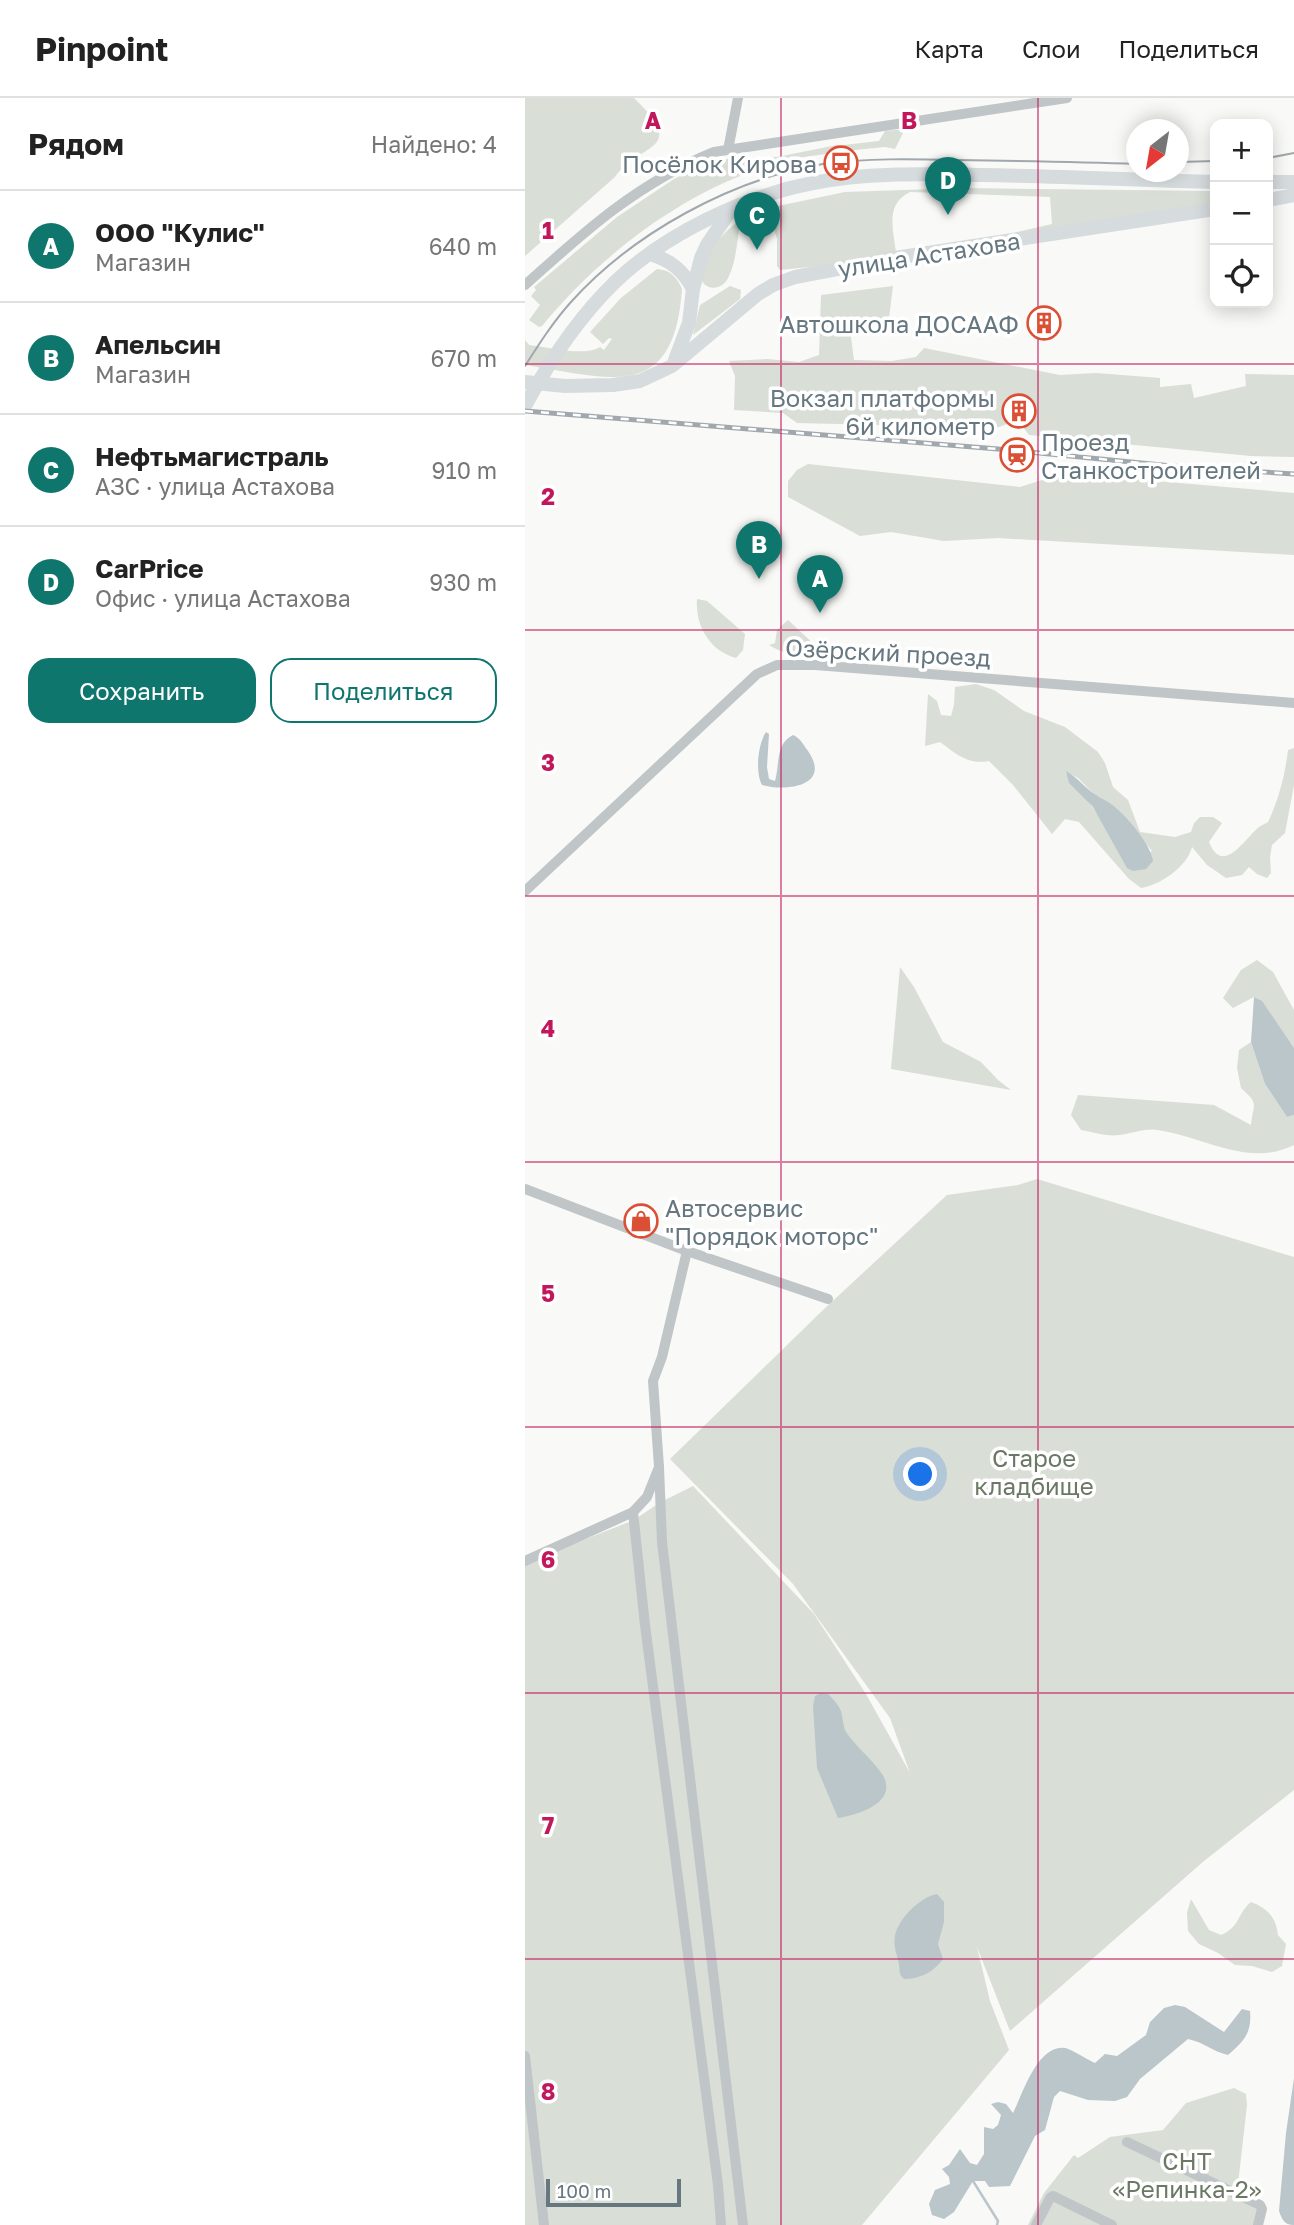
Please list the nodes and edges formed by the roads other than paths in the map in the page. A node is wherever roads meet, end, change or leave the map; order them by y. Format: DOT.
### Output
graph roads {
  1 [pos="738,98"];
  2 [pos="1067,98"];
  3 [pos="728,150"];
  4 [pos="1294,180"];
  5 [pos="1210,182"];
  6 [pos="1273,182"];
  7 [pos="1294,195"];
  8 [pos="1273,199"];
  9 [pos="731,210"];
  10 [pos="1210,210"];
  11 [pos="650,254"];
  12 [pos="530,273"];
  13 [pos="525,285"];
  14 [pos="693,289"];
  15 [pos="672,366"];
  16 [pos="525,382"];
  17 [pos="525,405"];
  18 [pos="1294,703"];
  19 [pos="525,891"];
  20 [pos="525,1189"];
  21 [pos="687,1251"];
  22 [pos="828,1299"];
  23 [pos="659,1468"];
  24 [pos="633,1511"];
  25 [pos="525,1561"];
  26 [pos="525,2056"];
  27 [pos="1127,2142"];
  28 [pos="544,2225"];
  29 [pos="721,2225"];
  30 [pos="743,2225"];
  31 [pos="1036,2225"];
  32 [pos="1112,2225"];
  33 [pos="1258,2225"];
  1 -- 3 [label="street"];
  2 -- 3 [label="street"];
  3 -- 12 [label="street"];
  4 -- 6 [label="main road"];
  5 -- 9 [label="main road"];
  7 -- 8 [label="main road"];
  9 -- 11 [label="main road"];
  9 -- 14 [label="main road"];
  10 -- 15 [label="main road, улица Астахова"];
  11 -- 14 [label="main road"];
  11 -- 17 [label="main road"];
  12 -- 13 [label="street"];
  14 -- 15 [label="main road"];
  15 -- 16 [label="main road"];
  18 -- 19 [label="street, Озёрский проезд"];
  20 -- 21 [label="street"];
  21 -- 22 [label="street"];
  21 -- 23 [label="street"];
  23 -- 24 [label="street"];
  23 -- 30 [label="street"];
  24 -- 25 [label="street"];
  24 -- 29 [label="street"];
  26 -- 28 [label="street"];
  27 -- 33 [label="street"];
  31 -- 32 [label="street"];
}
